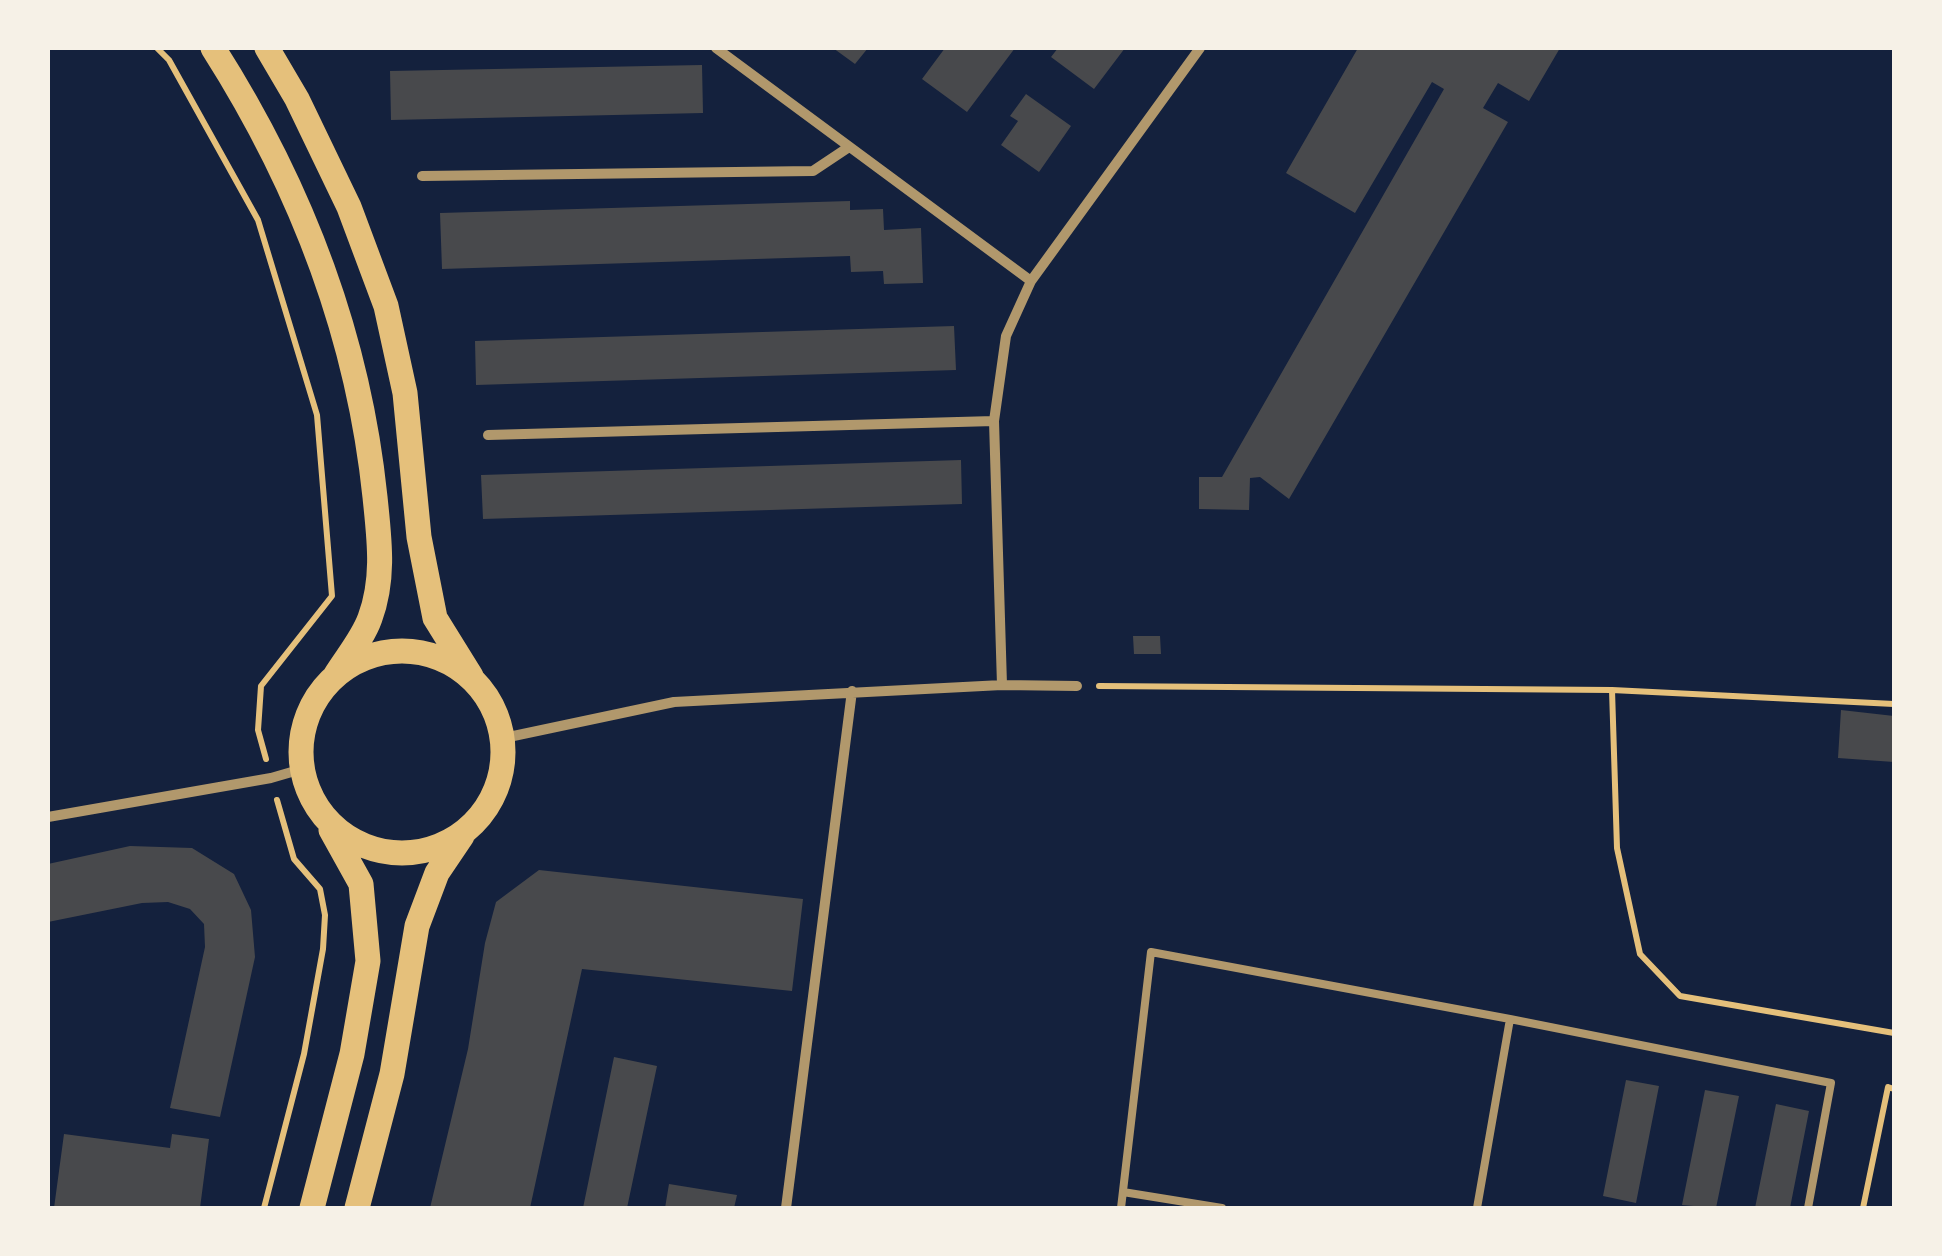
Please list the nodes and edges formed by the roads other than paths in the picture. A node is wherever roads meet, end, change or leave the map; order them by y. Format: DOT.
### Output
graph roads {
  1 [pos="214,48"];
  2 [pos="267,48"];
  3 [pos="716,48"];
  4 [pos="1200,48"];
  5 [pos="849,146"];
  6 [pos="422,176"];
  7 [pos="1032,281"];
  8 [pos="994,422"];
  9 [pos="488,435"];
  10 [pos="334,676"];
  11 [pos="471,676"];
  12 [pos="1002,685"];
  13 [pos="1077,686"];
  14 [pos="852,692"];
  15 [pos="504,738"];
  16 [pos="302,769"];
  17 [pos="321,814"];
  18 [pos="48,817"];
  19 [pos="462,835"];
  20 [pos="1510,1018"];
  21 [pos="1123,1192"];
  22 [pos="312,1208"];
  23 [pos="357,1208"];
  24 [pos="786,1208"];
  25 [pos="1121,1208"];
  26 [pos="1222,1208"];
  27 [pos="1477,1208"];
  28 [pos="1808,1208"];
  1 -- 10 [label="main road"];
  2 -- 11 [label="main road"];
  3 -- 5 [label="street"];
  4 -- 7 [label="street"];
  5 -- 6 [label="street"];
  5 -- 7 [label="street"];
  7 -- 8 [label="street"];
  8 -- 9 [label="street"];
  8 -- 12 [label="street"];
  10 -- 11 [label="main road"];
  10 -- 16 [label="main road"];
  11 -- 15 [label="main road"];
  12 -- 13 [label="street"];
  12 -- 14 [label="street"];
  14 -- 15 [label="street"];
  14 -- 24 [label="street"];
  15 -- 19 [label="main road"];
  16 -- 17 [label="main road"];
  16 -- 18 [label="street"];
  17 -- 19 [label="main road"];
  17 -- 22 [label="main road"];
  19 -- 23 [label="main road"];
  20 -- 21 [label="lane"];
  20 -- 27 [label="lane"];
  20 -- 28 [label="lane"];
  21 -- 25 [label="lane"];
  21 -- 26 [label="lane"];
}
